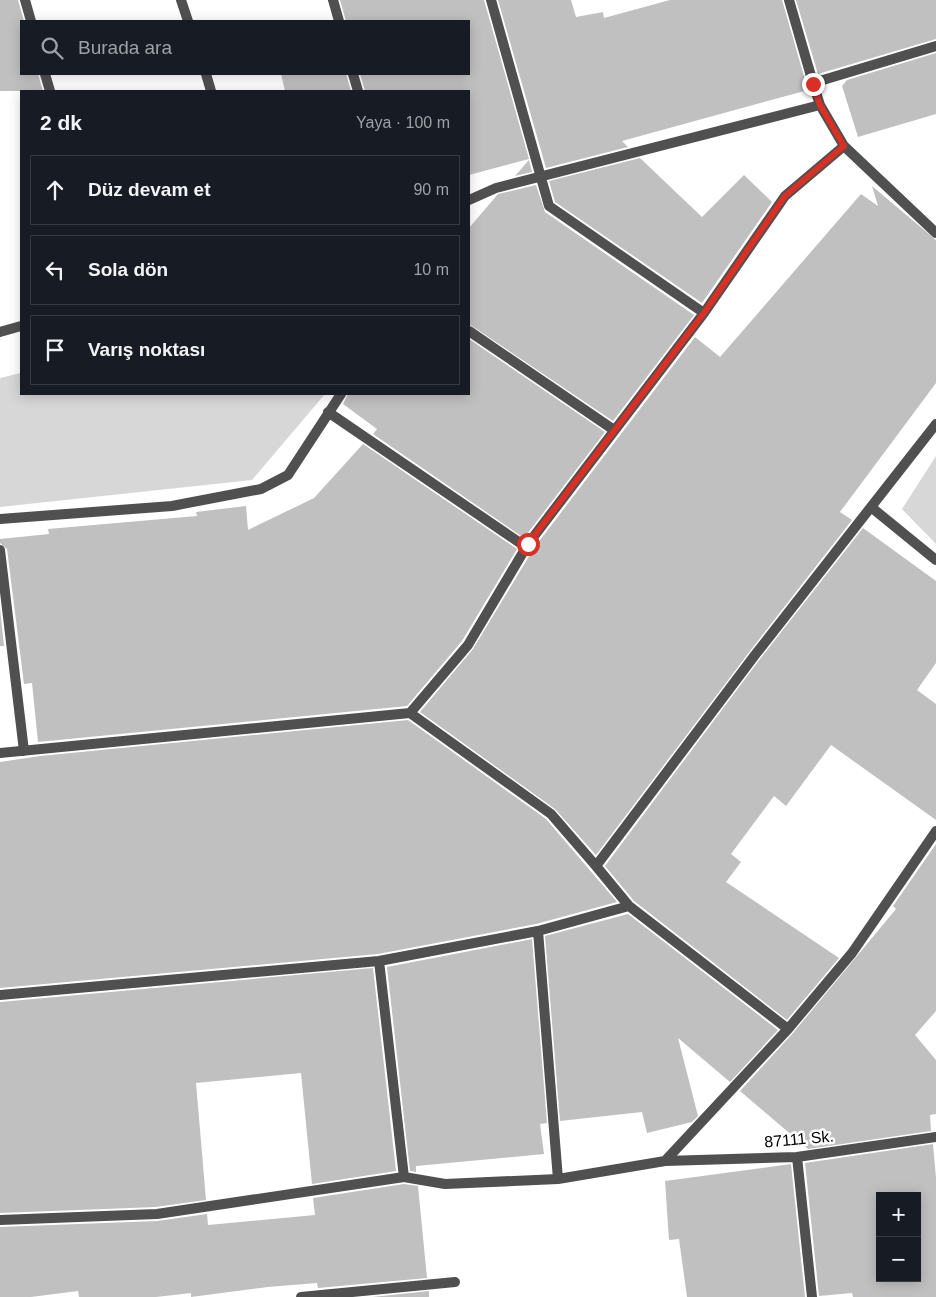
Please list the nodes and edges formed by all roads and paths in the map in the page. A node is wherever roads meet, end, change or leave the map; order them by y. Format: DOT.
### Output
graph roads {
  1 [pos="25,0"];
  2 [pos="181,0"];
  3 [pos="333,0"];
  4 [pos="491,0"];
  5 [pos="789,0"];
  6 [pos="31,20"];
  7 [pos="188,20"];
  8 [pos="339,20"];
  9 [pos="936,46"];
  10 [pos="45,75"];
  11 [pos="206,75"];
  12 [pos="353,75"];
  13 [pos="813,84"];
  14 [pos="50,90"];
  15 [pos="211,90"];
  16 [pos="358,90"];
  17 [pos="820,105"];
  18 [pos="844,146"];
  19 [pos="541,177"];
  20 [pos="470,200"];
  21 [pos="936,233"];
  22 [pos="704,313"];
  23 [pos="20,326"];
  24 [pos="0,332"];
  25 [pos="470,332"];
  26 [pos="340,395"];
  27 [pos="328,412"];
  28 [pos="936,424"];
  29 [pos="614,430"];
  30 [pos="871,507"];
  31 [pos="0,519"];
  32 [pos="526,547"];
  33 [pos="0,550"];
  34 [pos="936,560"];
  35 [pos="410,713"];
  36 [pos="24,751"];
  37 [pos="0,753"];
  38 [pos="936,831"];
  39 [pos="596,866"];
  40 [pos="629,906"];
  41 [pos="538,931"];
  42 [pos="379,961"];
  43 [pos="0,995"];
  44 [pos="788,1029"];
  45 [pos="936,1137"];
  46 [pos="797,1157"];
  47 [pos="665,1161"];
  48 [pos="404,1177"];
  49 [pos="558,1179"];
  50 [pos="0,1220"];
  51 [pos="455,1282"];
  52 [pos="301,1297"];
  53 [pos="812,1297"];
  1 -- 6 [label="street"];
  2 -- 7 [label="street"];
  3 -- 8 [label="street"];
  4 -- 19 [label="street"];
  5 -- 13 [label="street"];
  9 -- 13 [label="street"];
  10 -- 14 [label="street"];
  11 -- 15 [label="street"];
  12 -- 16 [label="street"];
  13 -- 17 [label="street"];
  17 -- 18 [label="street"];
  17 -- 19 [label="street"];
  18 -- 21 [label="street"];
  18 -- 22 [label="street"];
  19 -- 20 [label="street"];
  19 -- 22 [label="street"];
  22 -- 29 [label="street"];
  23 -- 24 [label="street"];
  25 -- 29 [label="street"];
  26 -- 27 [label="street"];
  27 -- 31 [label="street"];
  27 -- 32 [label="street"];
  28 -- 30 [label="street"];
  29 -- 32 [label="street"];
  30 -- 34 [label="street"];
  30 -- 39 [label="street"];
  32 -- 35 [label="street"];
  33 -- 36 [label="street"];
  35 -- 36 [label="street"];
  35 -- 39 [label="street"];
  36 -- 37 [label="street"];
  38 -- 44 [label="street"];
  39 -- 40 [label="street"];
  40 -- 41 [label="street"];
  40 -- 44 [label="street"];
  41 -- 42 [label="street"];
  41 -- 49 [label="street"];
  42 -- 43 [label="street"];
  42 -- 48 [label="street"];
  44 -- 47 [label="street"];
  45 -- 46 [label="street, 87111 Sk."];
  46 -- 47 [label="street, 87111 Sk."];
  46 -- 53 [label="street"];
  47 -- 49 [label="street, 87111 Sk."];
  48 -- 49 [label="street, 87111 Sk."];
  48 -- 50 [label="street, 87111 Sk."];
  51 -- 52 [label="street"];
}
